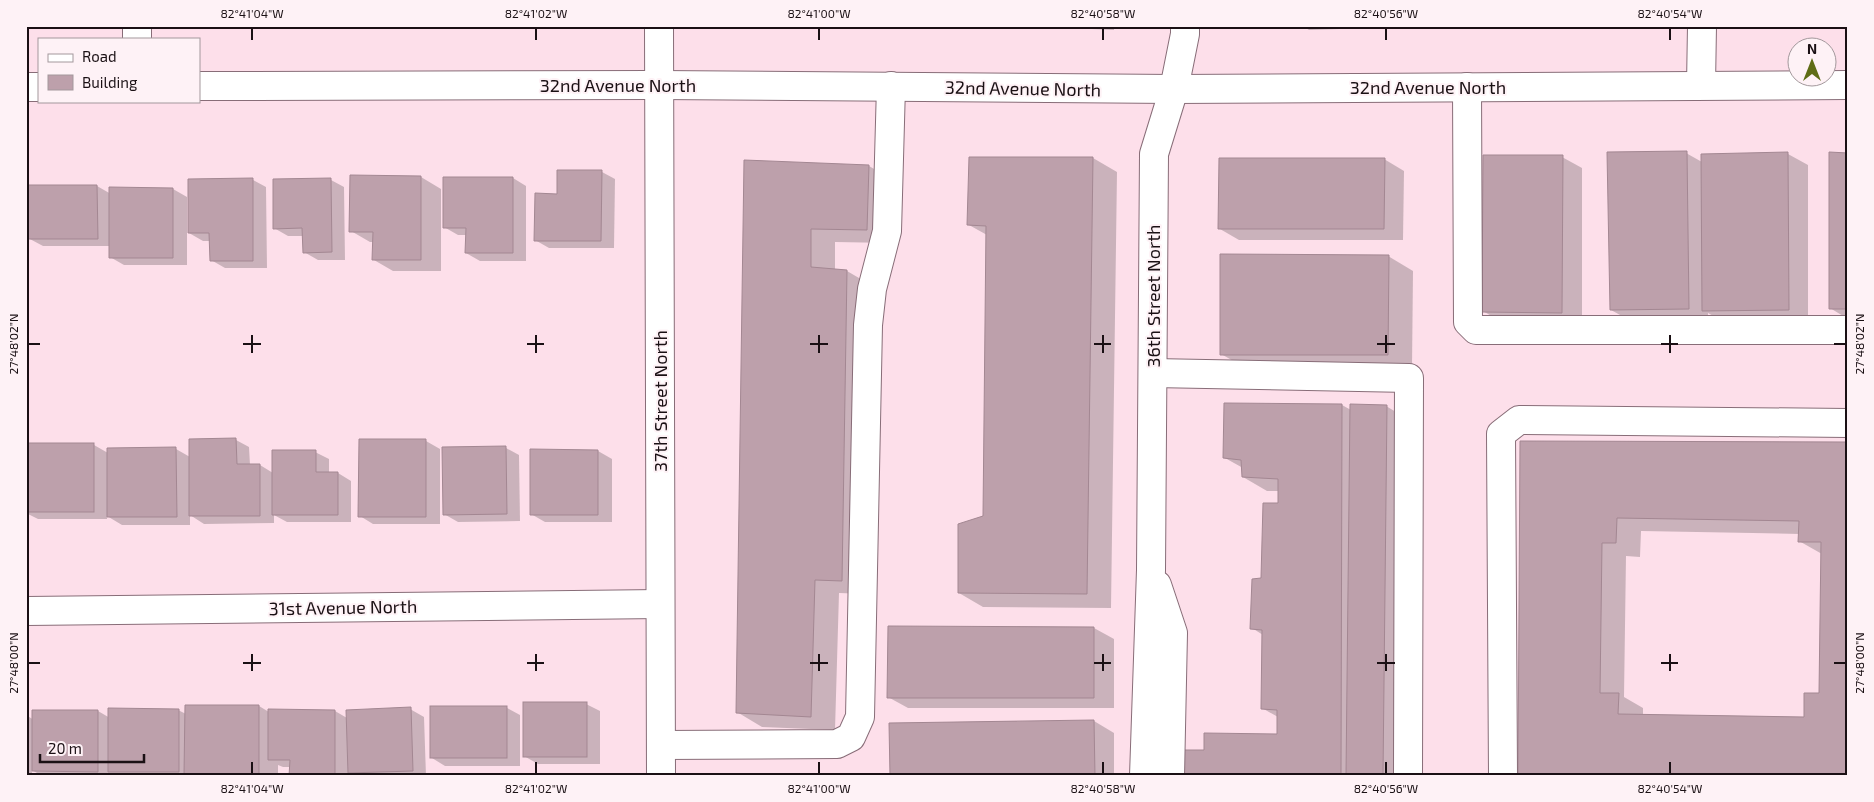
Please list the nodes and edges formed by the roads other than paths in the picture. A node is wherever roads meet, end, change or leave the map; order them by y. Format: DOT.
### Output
graph roads {
  1 [pos="659,26"];
  2 [pos="1185,26"];
  3 [pos="1702,26"];
  4 [pos="659,85"];
  5 [pos="1701,85"];
  6 [pos="1848,85"];
  7 [pos="200,86"];
  8 [pos="891,86"];
  9 [pos="1467,87"];
  10 [pos="1174,89"];
  11 [pos="1848,330"];
  12 [pos="1152,373"];
  13 [pos="1848,423"];
  14 [pos="1152,570"];
  15 [pos="660,604"];
  16 [pos="26,611"];
  17 [pos="661,745"];
  18 [pos="661,776"];
  19 [pos="1144,776"];
  20 [pos="1170,776"];
  21 [pos="1408,776"];
  22 [pos="1503,776"];
  1 -- 4 [label="street, 37th Street North"];
  2 -- 10 [label="street, 36th Street North"];
  3 -- 5 [label="street"];
  4 -- 7 [label="street, 32nd Avenue North"];
  4 -- 8 [label="street, 32nd Avenue North"];
  4 -- 15 [label="street, 37th Street North"];
  5 -- 6 [label="street, 32nd Avenue North"];
  5 -- 9 [label="street, 32nd Avenue North"];
  8 -- 10 [label="street, 32nd Avenue North"];
  8 -- 17 [label="street"];
  9 -- 10 [label="street, 32nd Avenue North"];
  9 -- 11 [label="street"];
  10 -- 12 [label="street, 36th Street North"];
  12 -- 14 [label="street, 36th Street North"];
  12 -- 21 [label="street"];
  13 -- 22 [label="street"];
  14 -- 19 [label="street, 36th Street North"];
  14 -- 20 [label="street"];
  15 -- 16 [label="street, 31st Avenue North"];
  15 -- 17 [label="street, 37th Street North"];
  17 -- 18 [label="street, 37th Street North"];
}
